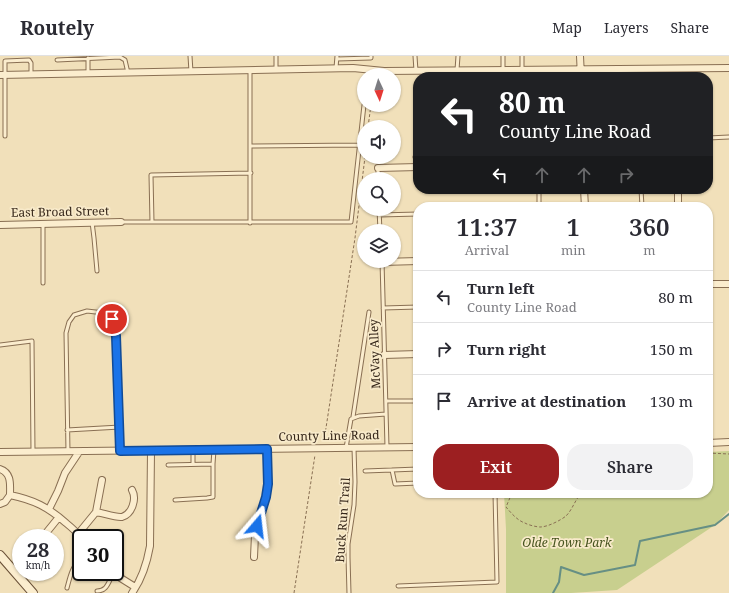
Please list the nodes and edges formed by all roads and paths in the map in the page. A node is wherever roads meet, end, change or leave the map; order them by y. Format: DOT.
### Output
graph roads {
  1 [pos="190,56"];
  2 [pos="276,56"];
  3 [pos="371,56"];
  4 [pos="415,56"];
  5 [pos="458,56"];
  6 [pos="503,56"];
  7 [pos="522,56"];
  8 [pos="580,56"];
  9 [pos="88,57"];
  10 [pos="337,57"];
  11 [pos="57,60"];
  12 [pos="0,61"];
  13 [pos="5,61"];
  14 [pos="336,68"];
  15 [pos="729,68"];
  16 [pos="357,69"];
  17 [pos="581,69"];
  18 [pos="675,69"];
  19 [pos="250,70"];
  20 [pos="276,70"];
  21 [pos="503,70"];
  22 [pos="522,70"];
  23 [pos="535,70"];
  24 [pos="401,71"];
  25 [pos="416,71"];
  26 [pos="458,71"];
  27 [pos="191,72"];
  28 [pos="424,72"];
  29 [pos="452,72"];
  30 [pos="88,73"];
  31 [pos="128,73"];
  32 [pos="31,74"];
  33 [pos="3,75"];
  34 [pos="5,136"];
  35 [pos="729,137"];
  36 [pos="713,138"];
  37 [pos="357,145"];
  38 [pos="251,146"];
  39 [pos="358,164"];
  40 [pos="413,167"];
  41 [pos="378,168"];
  42 [pos="378,172"];
  43 [pos="251,173"];
  44 [pos="401,214"];
  45 [pos="413,214"];
  46 [pos="358,216"];
  47 [pos="92,222"];
  48 [pos="121,222"];
  49 [pos="152,222"];
  50 [pos="44,223"];
  51 [pos="250,223"];
  52 [pos="0,225"];
  53 [pos="401,261"];
  54 [pos="413,261"];
  55 [pos="382,268"];
  56 [pos="97,272"];
  57 [pos="43,283"];
  58 [pos="713,284"];
  59 [pos="729,284"];
  60 [pos="383,308"];
  61 [pos="413,308"];
  62 [pos="369,312"];
  63 [pos="0,345"];
  64 [pos="413,354"];
  65 [pos="384,355"];
  66 [pos="386,401"];
  67 [pos="413,401"];
  68 [pos="386,414"];
  69 [pos="353,417"];
  70 [pos="120,427"];
  71 [pos="67,430"];
  72 [pos="729,442"];
  73 [pos="713,443"];
  74 [pos="387,447"];
  75 [pos="413,447"];
  76 [pos="320,448"];
  77 [pos="346,448"];
  78 [pos="354,448"];
  79 [pos="267,449"];
  80 [pos="151,450"];
  81 [pos="194,450"];
  82 [pos="214,450"];
  83 [pos="120,451"];
  84 [pos="0,452"];
  85 [pos="33,452"];
  86 [pos="68,452"];
  87 [pos="79,452"];
  88 [pos="713,454"];
  89 [pos="729,454"];
  90 [pos="193,464"];
  91 [pos="214,464"];
  92 [pos="168,466"];
  93 [pos="0,469"];
  94 [pos="413,469"];
  95 [pos="392,470"];
  96 [pos="365,471"];
  97 [pos="102,480"];
  98 [pos="413,484"];
  99 [pos="132,490"];
  100 [pos="10,495"];
  101 [pos="495,498"];
  102 [pos="510,498"];
  103 [pos="577,498"];
  104 [pos="174,500"];
  105 [pos="0,504"];
  106 [pos="49,509"];
  107 [pos="96,512"];
  108 [pos="59,517"];
  109 [pos="49,529"];
  110 [pos="72,529"];
  111 [pos="84,529"];
  112 [pos="0,555"];
  113 [pos="254,557"];
  114 [pos="72,571"];
  115 [pos="108,581"];
  116 [pos="122,581"];
  117 [pos="398,586"];
  118 [pos="67,588"];
  119 [pos="134,590"];
  120 [pos="97,591"];
  121 [pos="33,593"];
  122 [pos="294,593"];
  123 [pos="350,593"];
  1 -- 27 [label="lane"];
  2 -- 20 [label="lane"];
  3 -- 10 [label="lane"];
  4 -- 25 [label="lane"];
  5 -- 26 [label="lane"];
  6 -- 21 [label="lane"];
  7 -- 22 [label="lane"];
  8 -- 17 [label="street"];
  9 -- 11 [label="lane"];
  9 -- 30 [label="lane"];
  9 -- 31 [label="lane"];
  10 -- 14 [label="lane"];
  12 -- 13 [label="lane"];
  13 -- 32 [label="lane"];
  13 -- 33 [label="lane"];
  14 -- 16 [label="street"];
  14 -- 20 [label="street"];
  15 -- 18 [label="street"];
  17 -- 18 [label="street"];
  17 -- 23 [label="street"];
  19 -- 20 [label="street"];
  19 -- 27 [label="street"];
  19 -- 38 [label="lane"];
  21 -- 22 [label="street"];
  21 -- 26 [label="street"];
  22 -- 23 [label="street"];
  24 -- 25 [label="street"];
  25 -- 28 [label="street"];
  26 -- 29 [label="street"];
  27 -- 31 [label="street"];
  30 -- 31 [label="street"];
  30 -- 32 [label="street"];
  32 -- 33 [label="street"];
  33 -- 34 [label="lane"];
  35 -- 36 [label="lane"];
  37 -- 38 [label="lane"];
  38 -- 43 [label="lane"];
  39 -- 51 [label="lane"];
  40 -- 41 [label="street"];
  41 -- 42 [label="lane"];
  43 -- 49 [label="lane"];
  43 -- 51 [label="lane"];
  44 -- 45 [label="lane"];
  46 -- 76 [label="path"];
  47 -- 48 [label="street, East Broad Street"];
  47 -- 50 [label="street, East Broad Street"];
  47 -- 56 [label="lane"];
  48 -- 49 [label="lane"];
  49 -- 51 [label="lane"];
  50 -- 52 [label="street, East Broad Street"];
  50 -- 57 [label="lane"];
  53 -- 54 [label="street"];
  55 -- 60 [label="lane, McVay Alley"];
  58 -- 59 [label="street"];
  60 -- 61 [label="lane"];
  60 -- 65 [label="lane, McVay Alley"];
  62 -- 69 [label="lane"];
  63 -- 85 [label="lane"];
  64 -- 65 [label="street"];
  65 -- 66 [label="lane, McVay Alley"];
  66 -- 67 [label="lane"];
  66 -- 68 [label="lane, McVay Alley"];
  68 -- 69 [label="lane"];
  68 -- 74 [label="lane, McVay Alley"];
  69 -- 77 [label="lane"];
  70 -- 71 [label="lane"];
  70 -- 71 [label="lane"];
  70 -- 83 [label="lane"];
  71 -- 86 [label="lane"];
  72 -- 73 [label="street"];
  74 -- 75 [label="street, County Line Road"];
  74 -- 78 [label="street, County Line Road"];
  76 -- 77 [label="street, County Line Road"];
  76 -- 79 [label="street, County Line Road"];
  76 -- 122 [label="path"];
  77 -- 78 [label="street, County Line Road"];
  78 -- 123 [label="lane, Buck Run Trail"];
  79 -- 82 [label="street, County Line Road"];
  79 -- 113 [label="street"];
  80 -- 81 [label="street, County Line Road"];
  80 -- 83 [label="street, County Line Road"];
  80 -- 119 [label="street"];
  81 -- 82 [label="street, County Line Road"];
  81 -- 90 [label="lane"];
  82 -- 91 [label="lane"];
  83 -- 87 [label="street, County Line Road"];
  84 -- 85 [label="street, County Line Road"];
  85 -- 86 [label="street, County Line Road"];
  86 -- 87 [label="street, County Line Road"];
  87 -- 106 [label="street"];
  88 -- 89 [label="path"];
  90 -- 91 [label="lane"];
  90 -- 92 [label="lane"];
  91 -- 104 [label="lane"];
  93 -- 100 [label="street"];
  94 -- 95 [label="lane"];
  95 -- 96 [label="lane"];
  95 -- 98 [label="lane"];
  97 -- 107 [label="street"];
  99 -- 107 [label="street"];
  100 -- 105 [label="street"];
  100 -- 106 [label="street"];
  101 -- 117 [label="lane"];
  102 -- 103 [label="path"];
  106 -- 108 [label="street"];
  107 -- 111 [label="street"];
  108 -- 109 [label="street"];
  108 -- 110 [label="street"];
  112 -- 121 [label="main road"];
  114 -- 118 [label="lane"];
  115 -- 120 [label="lane"];
  116 -- 119 [label="street"];
}
